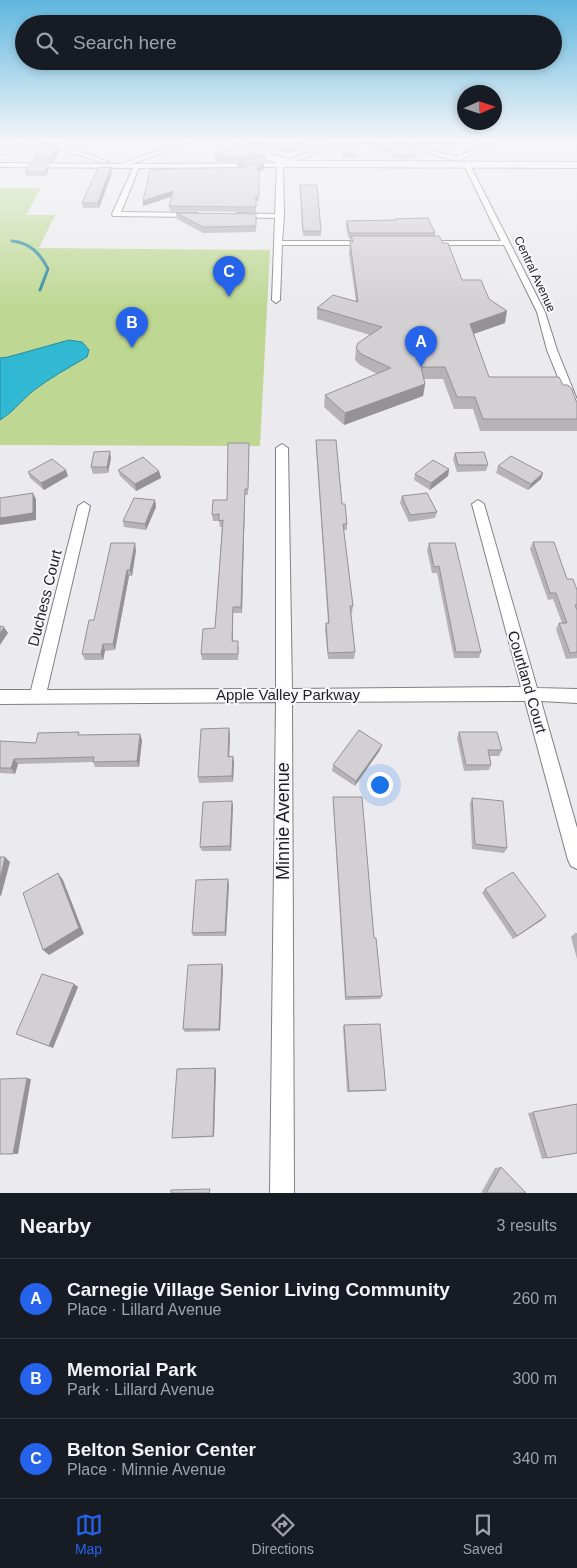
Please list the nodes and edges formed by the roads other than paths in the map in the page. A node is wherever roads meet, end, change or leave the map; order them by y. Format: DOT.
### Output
graph roads {
  1 [pos="124,196"];
  2 [pos="281,196"];
  3 [pos="481,196"];
  4 [pos="203,215"];
  5 [pos="232,215"];
  6 [pos="280,216"];
  7 [pos="507,242"];
  8 [pos="278,243"];
  9 [pos="378,243"];
  10 [pos="418,243"];
  11 [pos="276,300"];
  12 [pos="574,403"];
  13 [pos="282,448"];
  14 [pos="478,504"];
  15 [pos="84,506"];
  16 [pos="530,694"];
  17 [pos="284,695"];
  18 [pos="577,696"];
  19 [pos="0,697"];
  20 [pos="37,698"];
  21 [pos="577,860"];
  22 [pos="282,1193"];
  1 -- 4 [label="street"];
  2 -- 6 [label="street"];
  3 -- 7 [label="street, Central Avenue"];
  5 -- 6 [label="street"];
  6 -- 8 [label="street"];
  7 -- 10 [label="street"];
  7 -- 12 [label="street, Central Avenue"];
  8 -- 9 [label="street"];
  8 -- 11 [label="street"];
  13 -- 17 [label="street, Minnie Avenue"];
  14 -- 16 [label="street, Courtland Court"];
  15 -- 20 [label="street, Duchess Court"];
  16 -- 17 [label="street, Apple Valley Parkway"];
  16 -- 18 [label="street, Apple Valley Parkway"];
  16 -- 21 [label="street, Courtland Court"];
  17 -- 20 [label="street, Apple Valley Parkway"];
  17 -- 22 [label="street, Minnie Avenue"];
  19 -- 20 [label="street, Apple Valley Parkway"];
}
